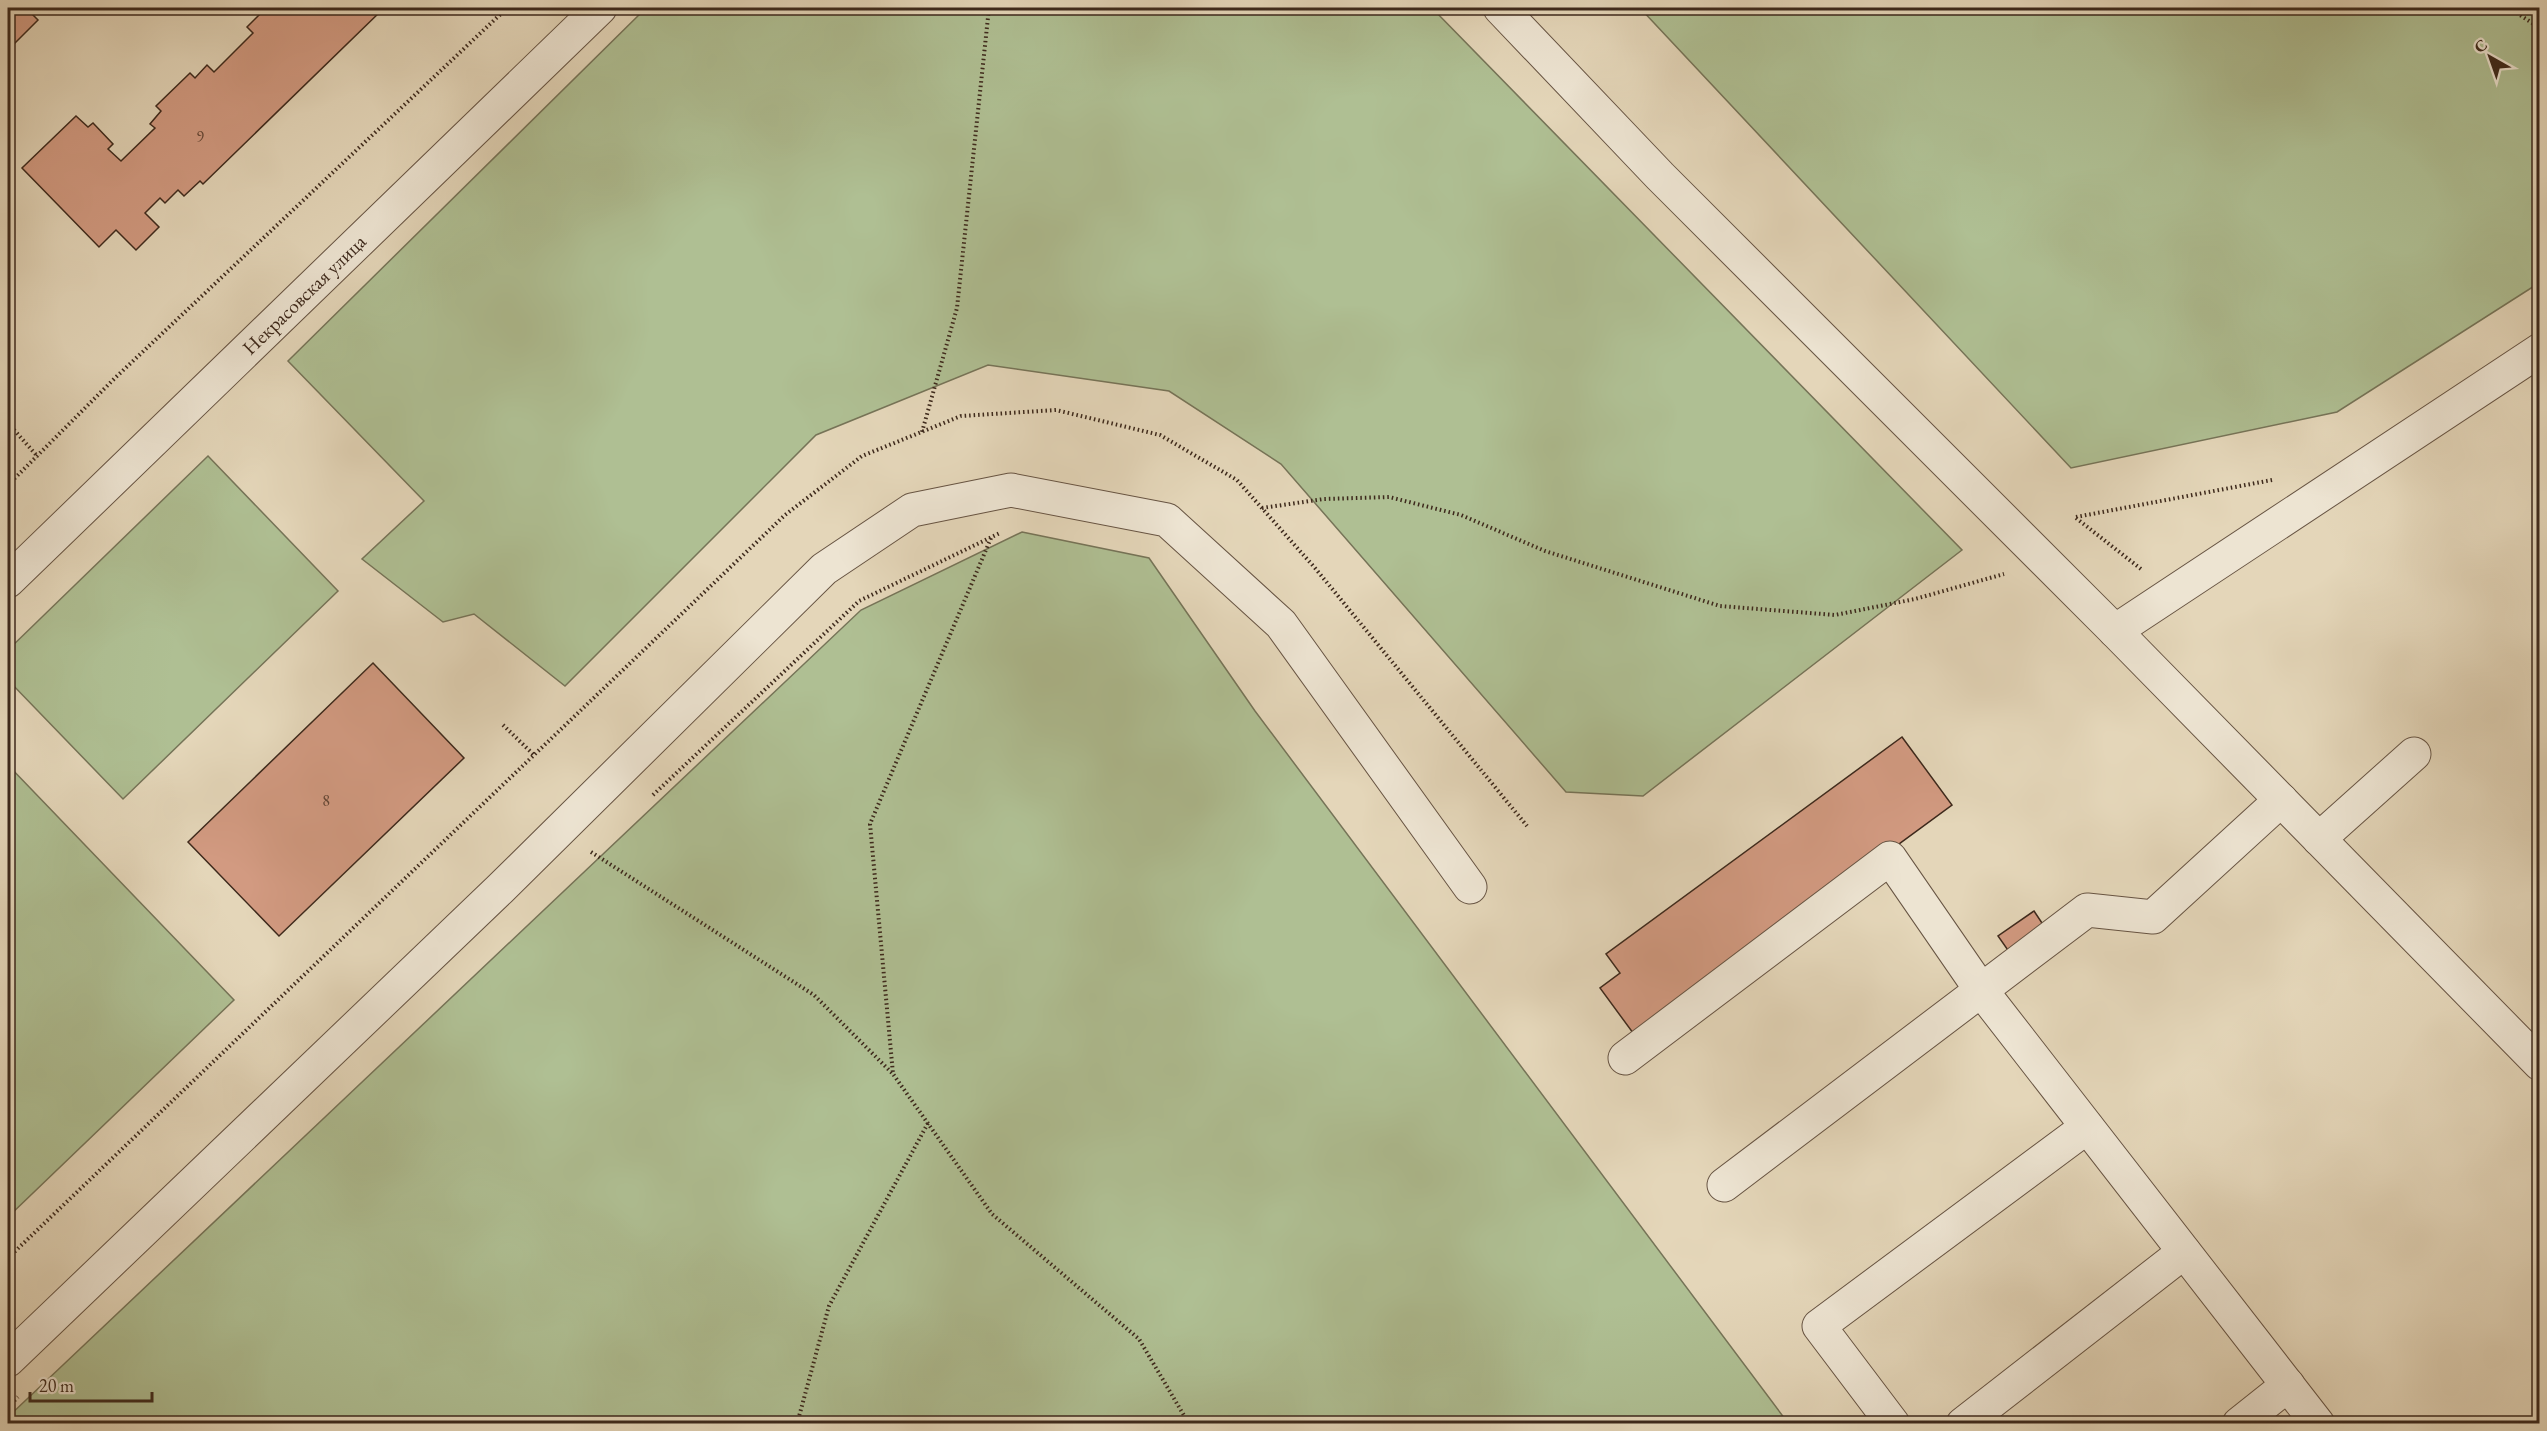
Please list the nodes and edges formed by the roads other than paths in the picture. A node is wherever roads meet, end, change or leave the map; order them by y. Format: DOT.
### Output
graph roads {
  1 [pos="600,8"];
  2 [pos="1500,8"];
  3 [pos="2540,350"];
  4 [pos="8,581"];
  5 [pos="2115,631"];
  6 [pos="2414,754"];
  7 [pos="2280,800"];
  8 [pos="2319,839"];
  9 [pos="1470,887"];
  10 [pos="1981,990"];
  11 [pos="1624,1058"];
  12 [pos="2540,1064"];
  13 [pos="2087,1127"];
  14 [pos="1724,1185"];
  15 [pos="2184,1252"];
  16 [pos="8,1360"];
  17 [pos="2288,1385"];
  18 [pos="1893,1424"];
  19 [pos="1963,1424"];
  20 [pos="2239,1424"];
  21 [pos="2318,1424"];
  1 -- 4 [label="street, Некрасовская улица"];
  2 -- 5 [label="street"];
  3 -- 5 [label="street"];
  5 -- 7 [label="street"];
  6 -- 8 [label="street"];
  7 -- 8 [label="street"];
  7 -- 10 [label="street"];
  8 -- 12 [label="street"];
  9 -- 16 [label="street"];
  10 -- 11 [label="street"];
  10 -- 13 [label="street"];
  10 -- 14 [label="street"];
  13 -- 15 [label="street"];
  13 -- 18 [label="street"];
  15 -- 17 [label="street"];
  15 -- 19 [label="street"];
  17 -- 20 [label="street"];
  17 -- 21 [label="street"];
}
